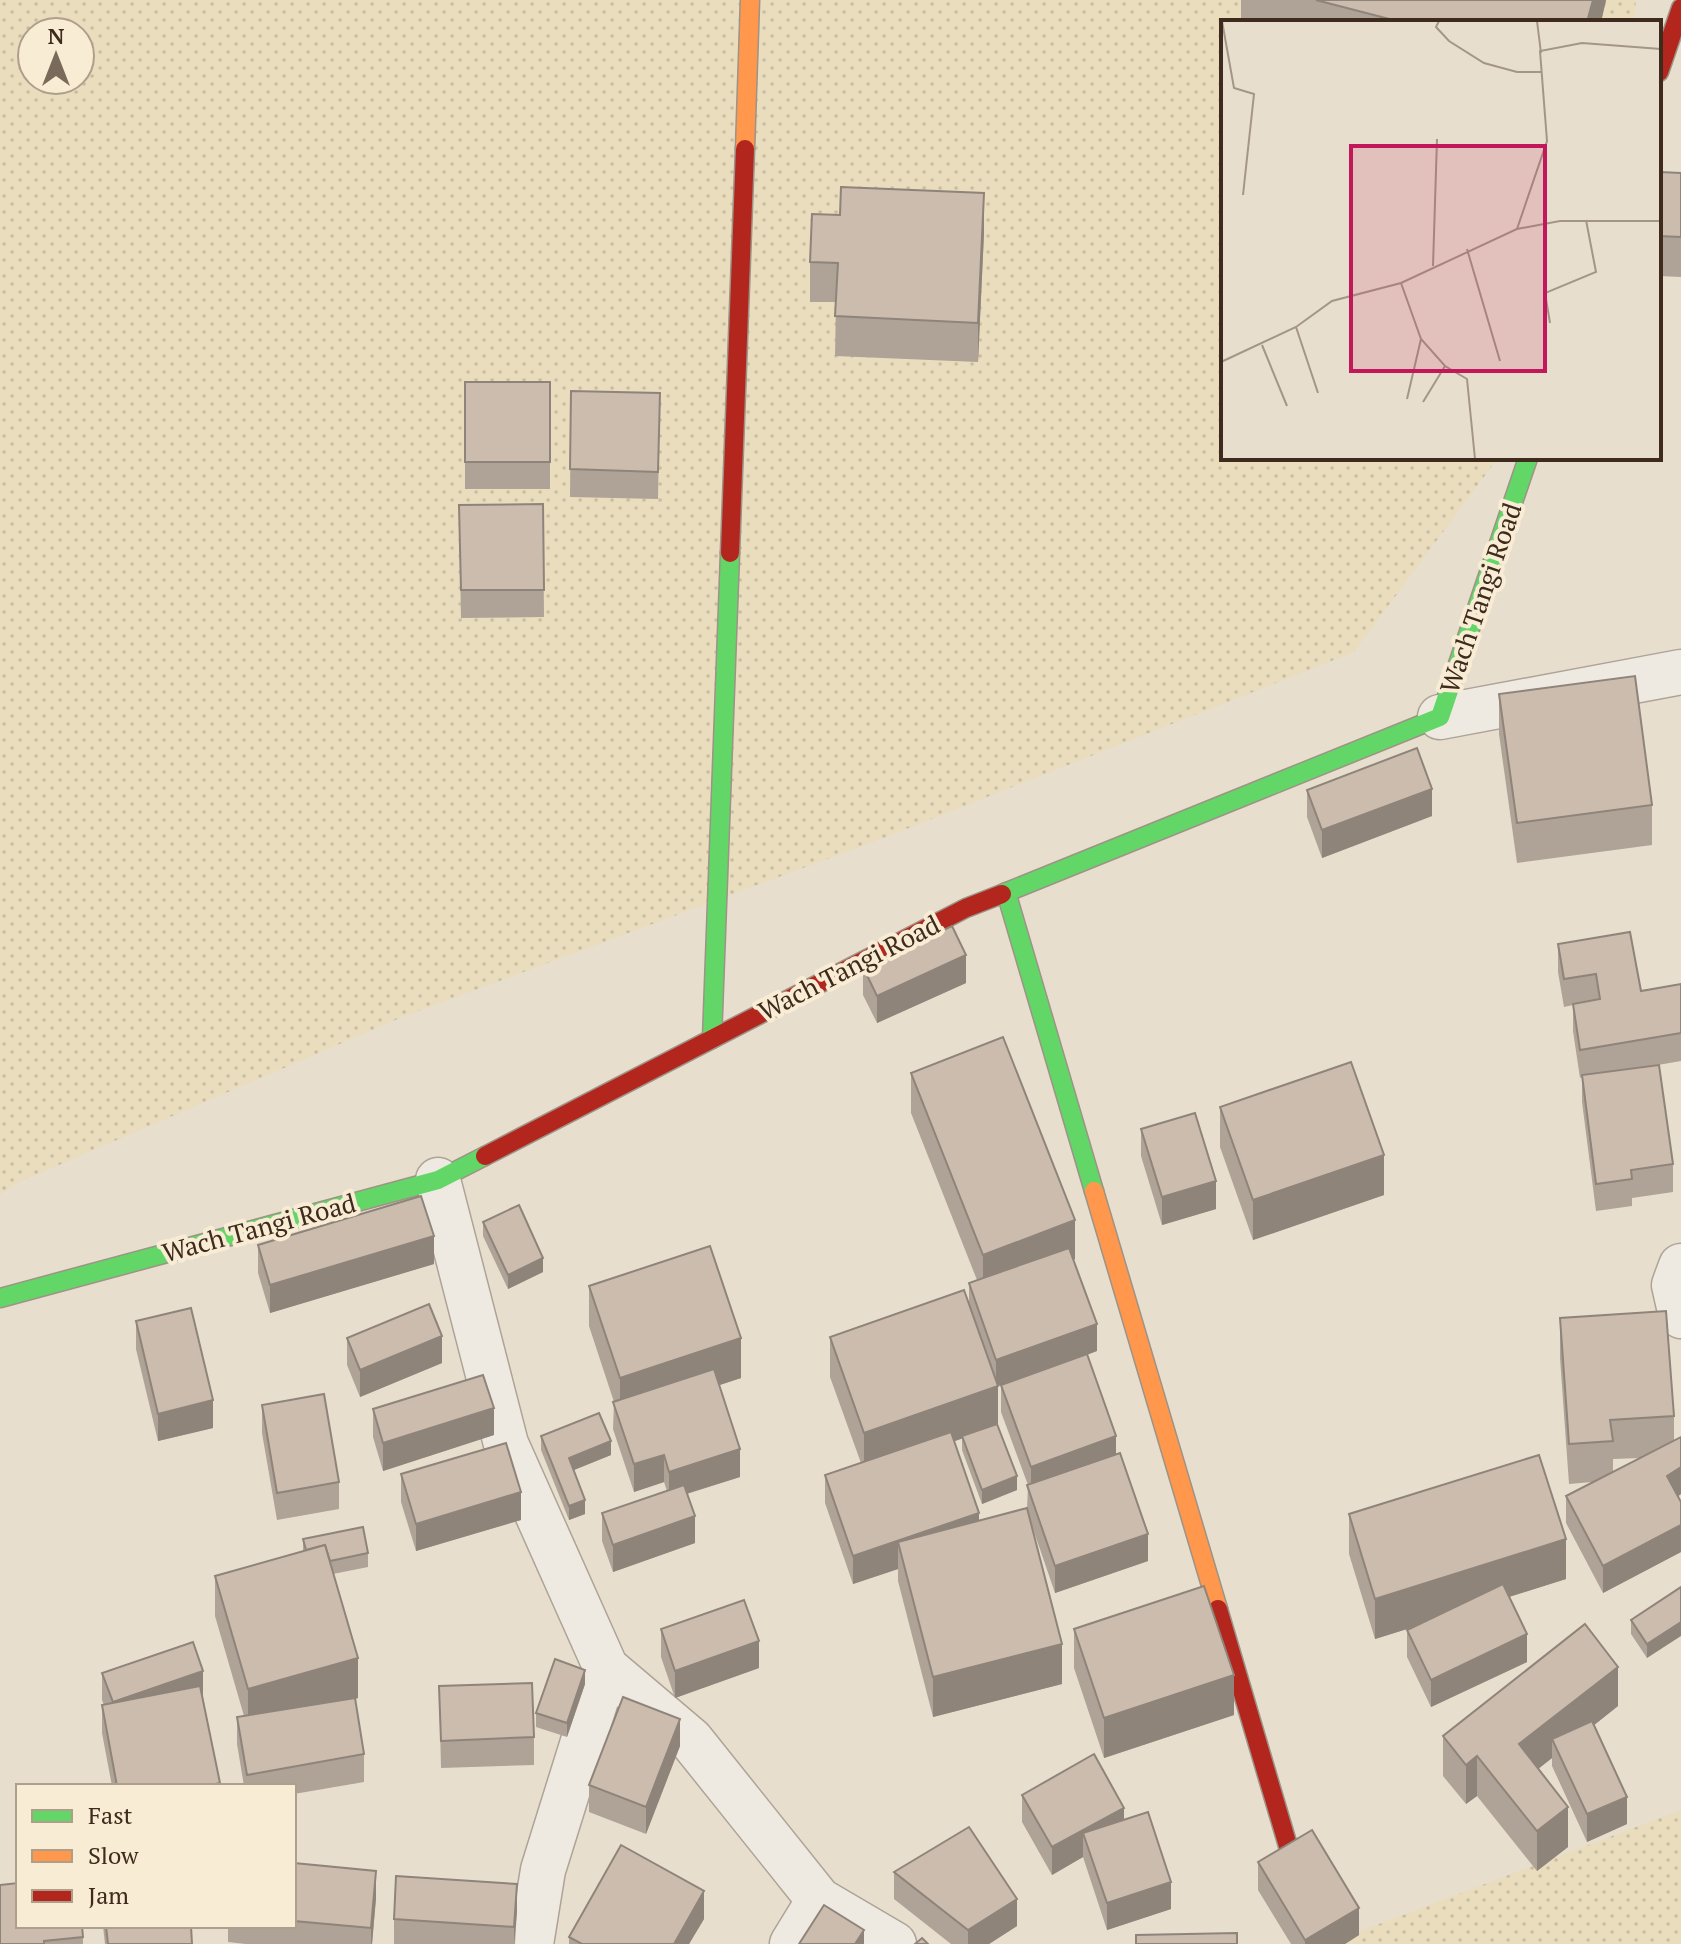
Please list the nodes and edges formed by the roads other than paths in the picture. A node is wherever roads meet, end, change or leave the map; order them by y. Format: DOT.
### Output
graph roads {
  1 [pos="750,0"];
  2 [pos="1681,8"];
  3 [pos="1661,66"];
  4 [pos="1527,460"];
  5 [pos="1681,672"];
  6 [pos="1440,717"];
  7 [pos="1006,892"];
  8 [pos="712,1039"];
  9 [pos="438,1180"];
  10 [pos="1681,1266"];
  11 [pos="0,1298"];
  12 [pos="1681,1316"];
  13 [pos="606,1668"];
  14 [pos="1291,1856"];
  15 [pos="819,1900"];
  16 [pos="531,1944"];
  17 [pos="792,1944"];
  18 [pos="894,1944"];
  1 -- 8 [label="street"];
  2 -- 3 [label="street"];
  4 -- 6 [label="street, Wach Tangi Road"];
  5 -- 6 [label="street"];
  6 -- 7 [label="street, Wach Tangi Road"];
  7 -- 8 [label="street, Wach Tangi Road"];
  7 -- 14 [label="street"];
  8 -- 9 [label="street, Wach Tangi Road"];
  9 -- 11 [label="street, Wach Tangi Road"];
  9 -- 13 [label="street"];
  10 -- 12 [label="street"];
  13 -- 15 [label="street"];
  13 -- 16 [label="street"];
  15 -- 17 [label="street"];
  15 -- 18 [label="street"];
}
